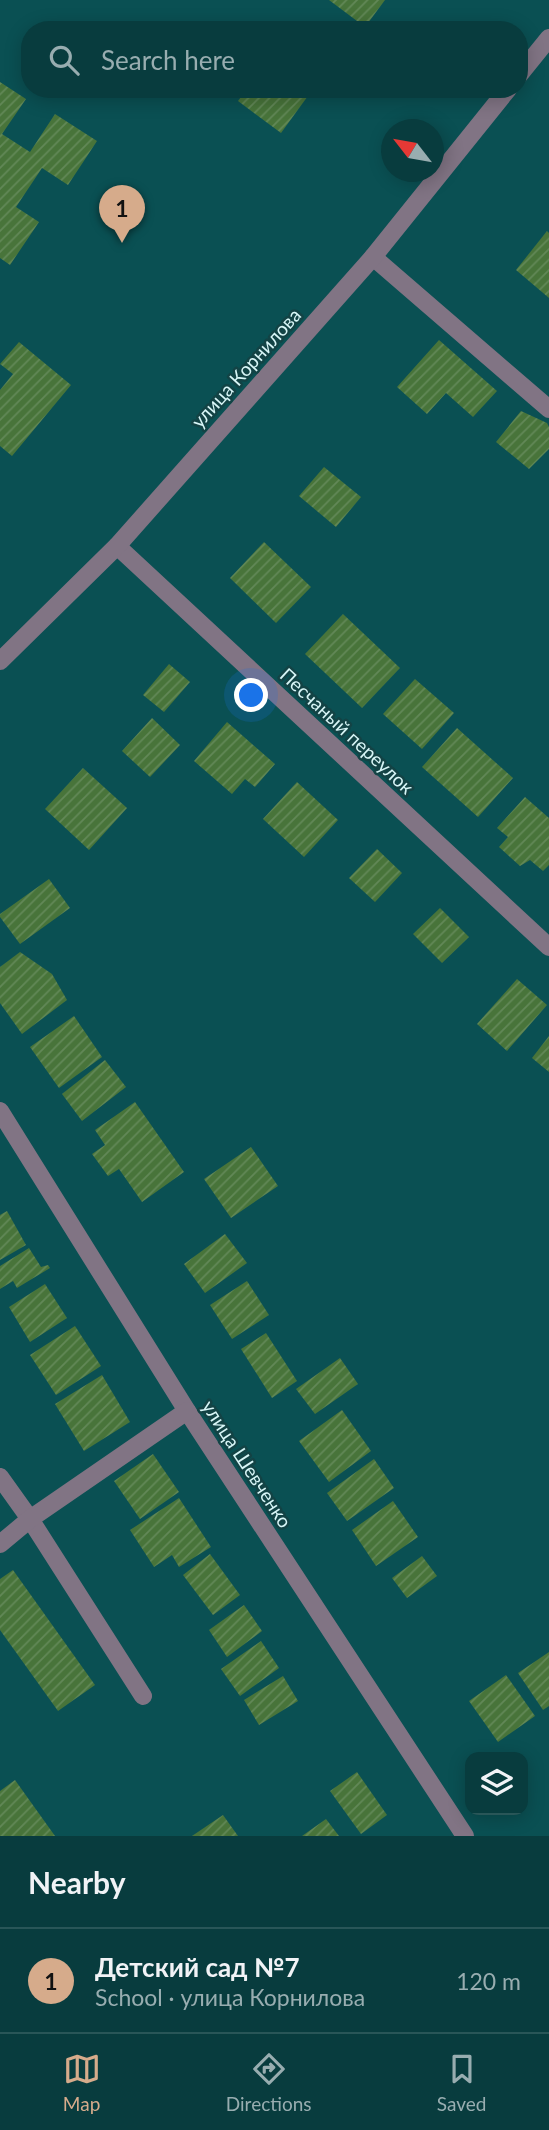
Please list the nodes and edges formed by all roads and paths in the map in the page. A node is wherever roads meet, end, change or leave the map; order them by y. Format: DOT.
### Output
graph roads {
  1 [pos="549,38"];
  2 [pos="528,64"];
  3 [pos="501,98"];
  4 [pos="373,257"];
  5 [pos="549,409"];
  6 [pos="117,546"];
  7 [pos="0,661"];
  8 [pos="549,947"];
  9 [pos="0,1111"];
  10 [pos="187,1411"];
  11 [pos="0,1477"];
  12 [pos="30,1519"];
  13 [pos="0,1544"];
  14 [pos="143,1696"];
  15 [pos="465,1836"];
  1 -- 2 [label="street"];
  3 -- 4 [label="street, улица Корнилова"];
  4 -- 5 [label="street"];
  4 -- 6 [label="street, улица Корнилова"];
  6 -- 7 [label="street, улица Корнилова"];
  6 -- 8 [label="street, Песчаный переулок"];
  9 -- 10 [label="street, улица Шевченко"];
  10 -- 12 [label="street"];
  10 -- 15 [label="street, улица Шевченко"];
  11 -- 12 [label="street"];
  12 -- 13 [label="street"];
  12 -- 14 [label="street"];
}
